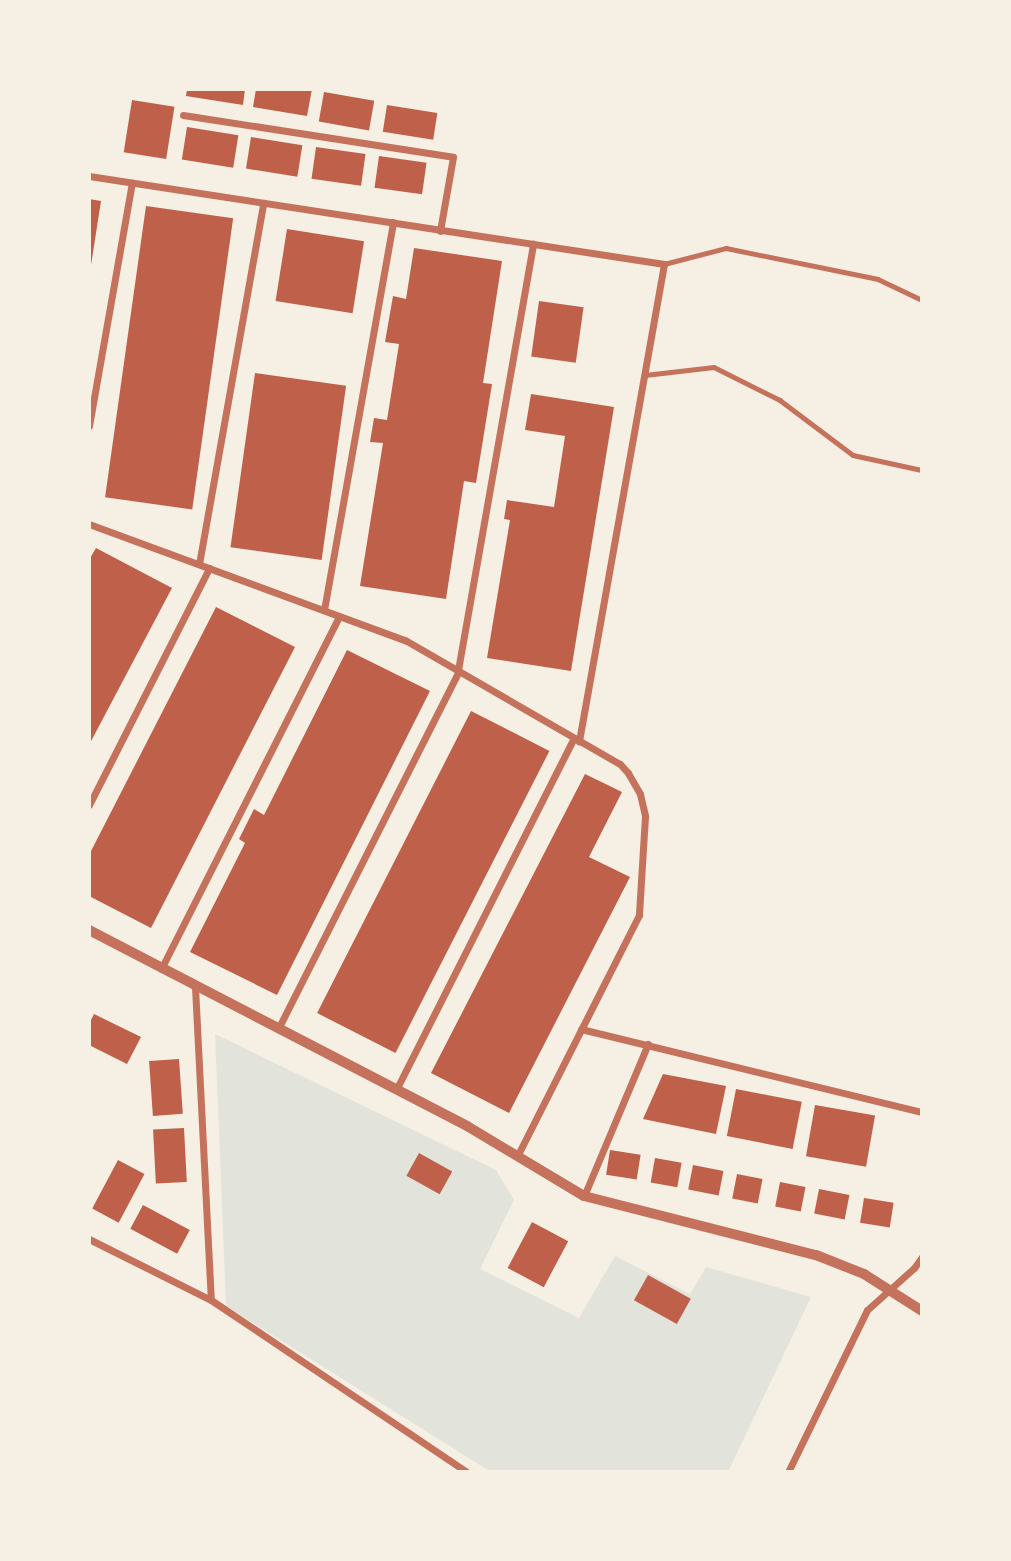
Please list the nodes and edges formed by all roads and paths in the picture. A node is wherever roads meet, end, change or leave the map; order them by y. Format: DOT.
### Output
graph roads {
  1 [pos="183,115"];
  2 [pos="89,176"];
  3 [pos="132,183"];
  4 [pos="263,203"];
  5 [pos="393,222"];
  6 [pos="440,231"];
  7 [pos="533,244"];
  8 [pos="664,264"];
  9 [pos="922,300"];
  10 [pos="644,375"];
  11 [pos="89,426"];
  12 [pos="922,470"];
  13 [pos="89,524"];
  14 [pos="199,564"];
  15 [pos="209,568"];
  16 [pos="324,610"];
  17 [pos="339,616"];
  18 [pos="459,671"];
  19 [pos="576,739"];
  20 [pos="89,805"];
  21 [pos="89,930"];
  22 [pos="161,969"];
  23 [pos="195,987"];
  24 [pos="278,1029"];
  25 [pos="581,1029"];
  26 [pos="648,1044"];
  27 [pos="396,1090"];
  28 [pos="922,1112"];
  29 [pos="517,1156"];
  30 [pos="584,1196"];
  31 [pos="89,1239"];
  32 [pos="922,1257"];
  33 [pos="891,1290"];
  34 [pos="211,1300"];
  35 [pos="922,1311"];
  36 [pos="467,1472"];
  37 [pos="788,1472"];
  1 -- 6 [label="street"];
  2 -- 3 [label="street"];
  3 -- 4 [label="street"];
  3 -- 11 [label="street"];
  4 -- 5 [label="street"];
  4 -- 14 [label="street"];
  5 -- 6 [label="street"];
  5 -- 16 [label="street"];
  6 -- 7 [label="street"];
  7 -- 8 [label="street"];
  7 -- 18 [label="street"];
  8 -- 9 [label="lane"];
  8 -- 10 [label="street"];
  10 -- 12 [label="lane"];
  10 -- 19 [label="street"];
  13 -- 14 [label="street"];
  14 -- 15 [label="street"];
  15 -- 16 [label="street"];
  15 -- 20 [label="street"];
  16 -- 17 [label="street"];
  17 -- 18 [label="street"];
  17 -- 22 [label="street"];
  18 -- 19 [label="street"];
  18 -- 24 [label="street"];
  19 -- 25 [label="street"];
  19 -- 27 [label="street"];
  21 -- 22 [label="street"];
  22 -- 23 [label="street"];
  23 -- 24 [label="street"];
  23 -- 34 [label="street"];
  24 -- 27 [label="street"];
  25 -- 26 [label="street"];
  25 -- 29 [label="street"];
  26 -- 28 [label="street"];
  26 -- 30 [label="street"];
  27 -- 29 [label="street"];
  29 -- 30 [label="street"];
  30 -- 33 [label="street"];
  31 -- 34 [label="street"];
  32 -- 33 [label="street"];
  33 -- 35 [label="street"];
  33 -- 37 [label="street"];
  34 -- 36 [label="street"];
}
